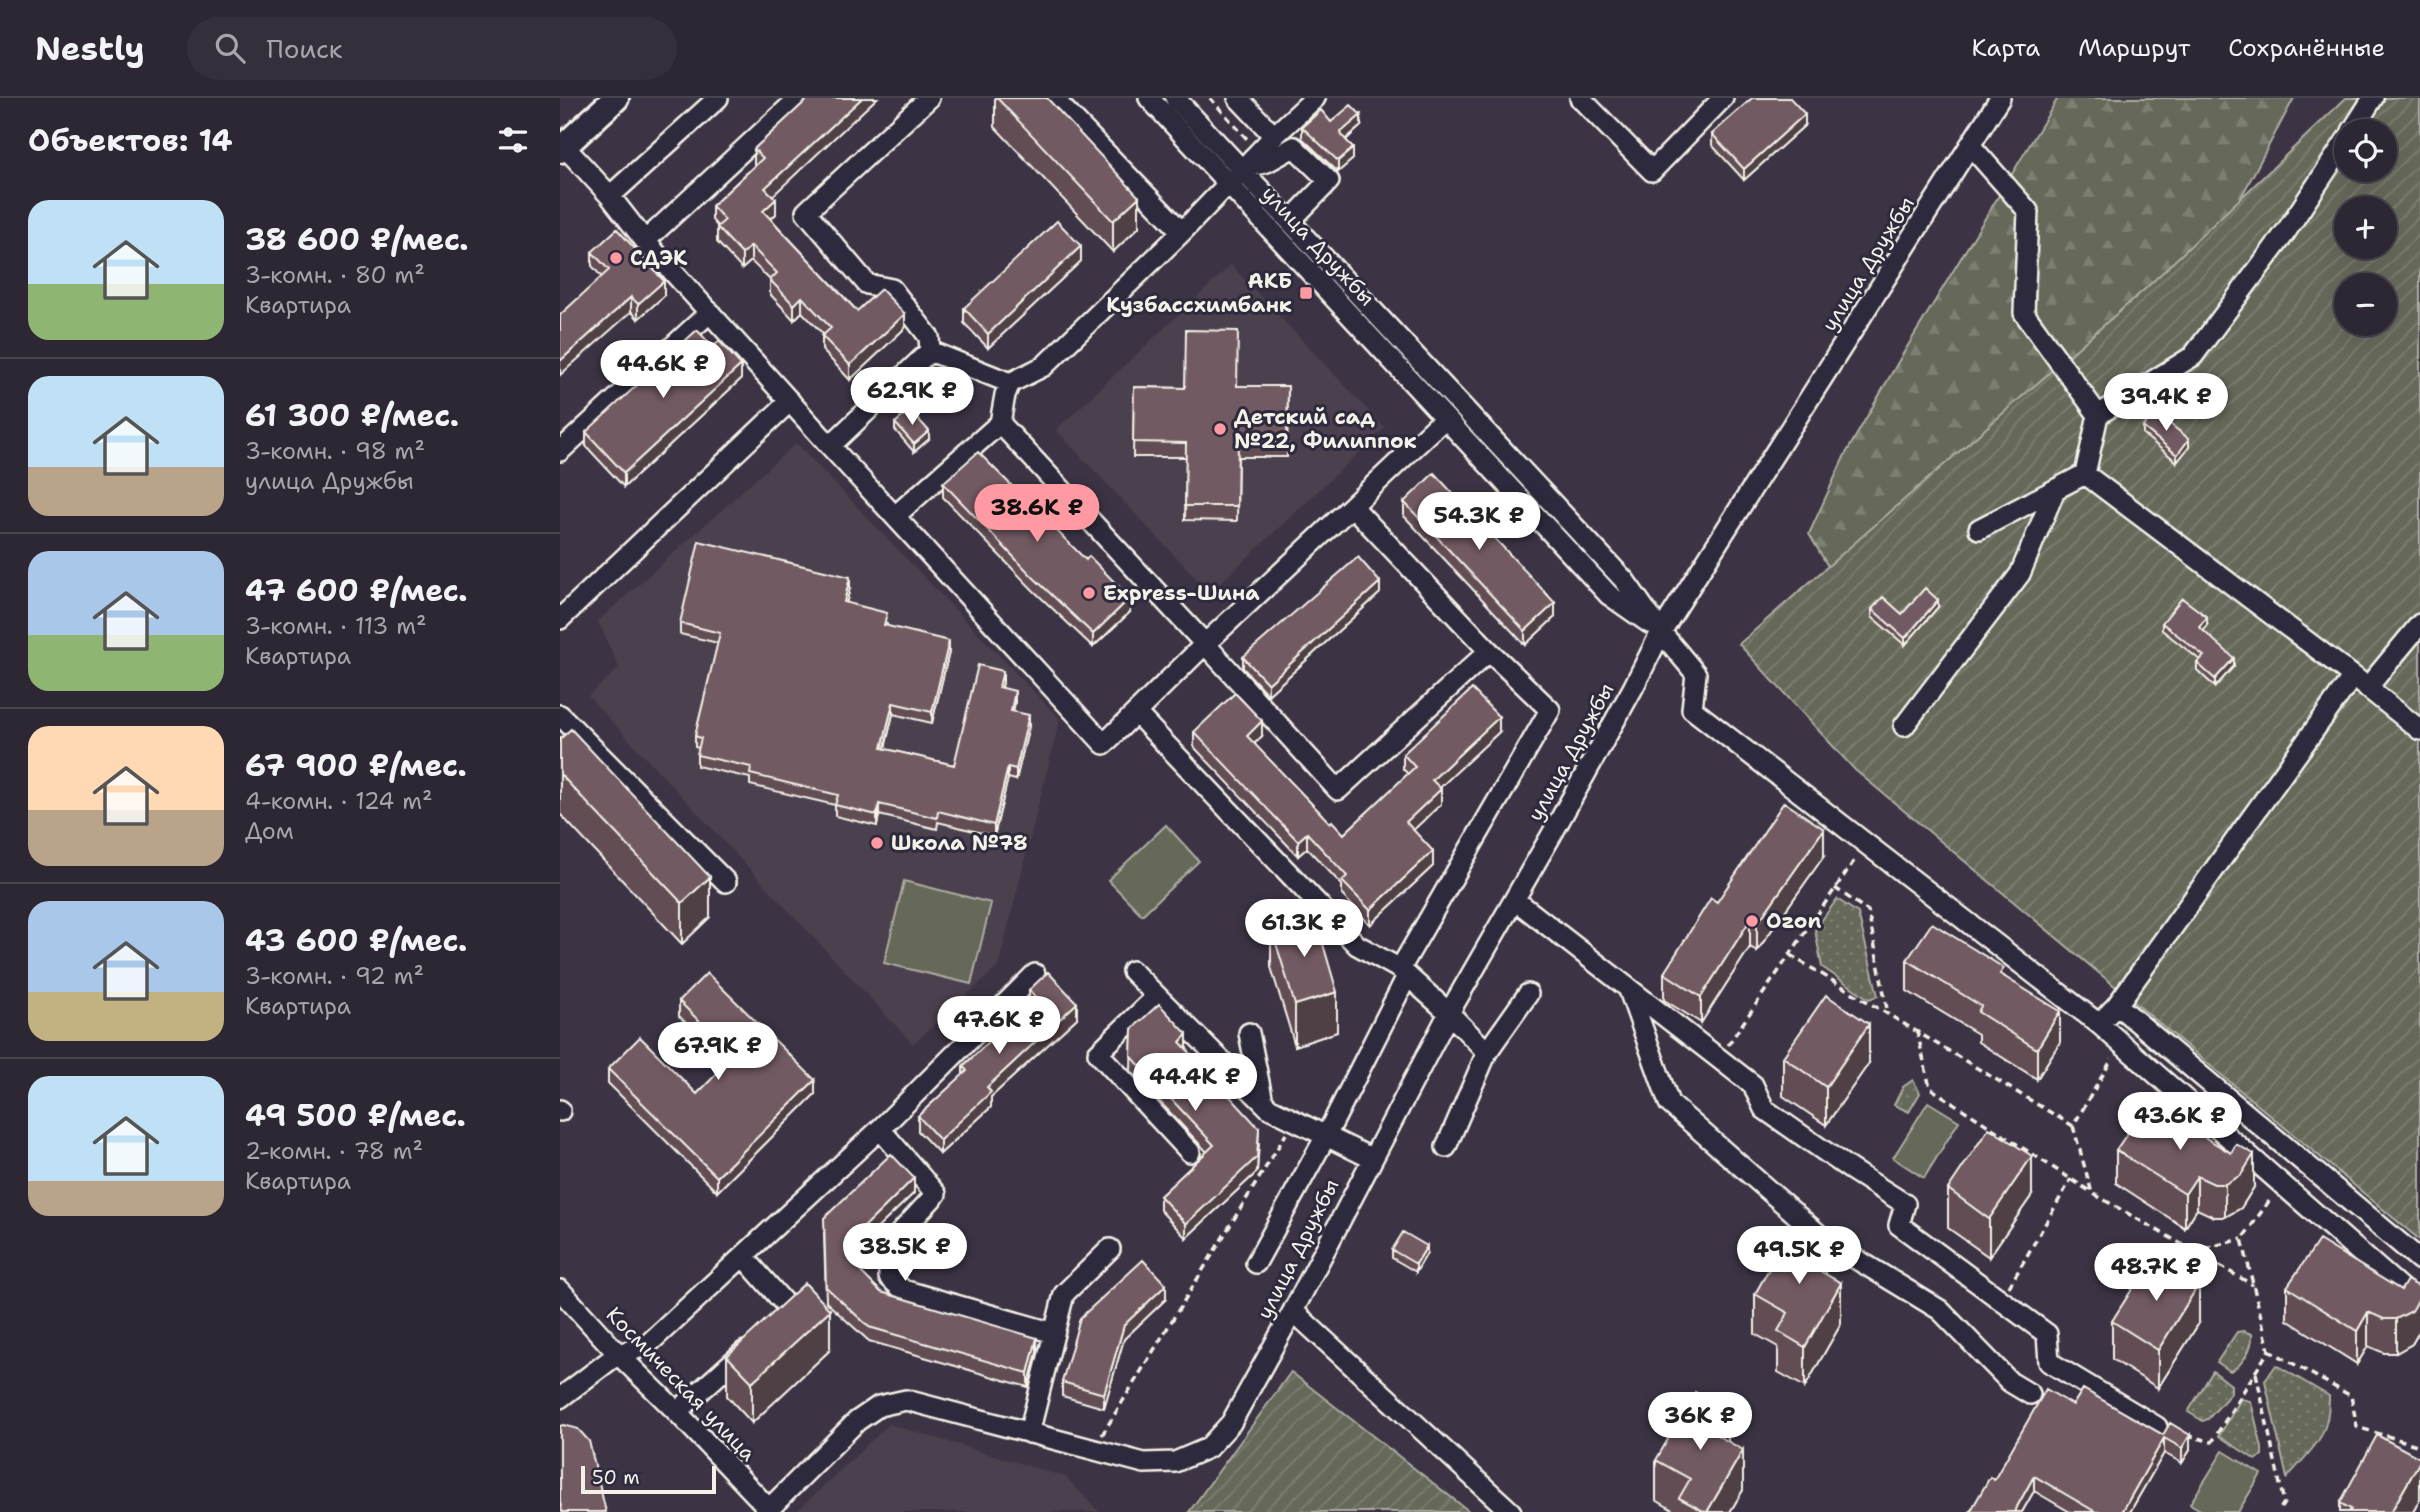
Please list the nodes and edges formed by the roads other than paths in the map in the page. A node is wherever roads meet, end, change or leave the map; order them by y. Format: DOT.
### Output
graph roads {
  1 [pos="616,98"];
  2 [pos="718,98"];
  3 [pos="799,98"];
  4 [pos="929,98"];
  5 [pos="1053,98"];
  6 [pos="1149,98"];
  7 [pos="1175,98"];
  8 [pos="1238,98"];
  9 [pos="1315,98"];
  10 [pos="1580,98"];
  11 [pos="1723,98"];
  12 [pos="2000,98"];
  13 [pos="2373,98"];
  14 [pos="2360,119"];
  15 [pos="1275,136"];
  16 [pos="1970,145"];
  17 [pos="562,148"];
  18 [pos="2334,159"];
  19 [pos="1235,176"];
  20 [pos="610,195"];
  21 [pos="1290,221"];
  22 [pos="1182,232"];
  23 [pos="645,241"];
  24 [pos="710,312"];
  25 [pos="930,351"];
  26 [pos="1010,383"];
  27 [pos="790,401"];
  28 [pos="2098,415"];
  29 [pos="1446,418"];
  30 [pos="1000,423"];
  31 [pos="830,446"];
  32 [pos="560,451"];
  33 [pos="2085,474"];
  34 [pos="2055,490"];
  35 [pos="1352,506"];
  36 [pos="895,516"];
  37 [pos="1979,529"];
  38 [pos="560,619"];
  39 [pos="2420,624"];
  40 [pos="1661,632"];
  41 [pos="1205,644"];
  42 [pos="1489,651"];
  43 [pos="2360,682"];
  44 [pos="1136,713"];
  45 [pos="560,715"];
  46 [pos="1904,726"];
  47 [pos="2420,730"];
  48 [pos="726,882"];
  49 [pos="1515,900"];
  50 [pos="1132,971"];
  51 [pos="1403,972"];
  52 [pos="1035,974"];
  53 [pos="1629,989"];
  54 [pos="1528,994"];
  55 [pos="1157,996"];
  56 [pos="2117,1005"];
  57 [pos="1449,1013"];
  58 [pos="2099,1024"];
  59 [pos="1250,1033"];
  60 [pos="1487,1052"];
  61 [pos="1263,1102"];
  62 [pos="880,1129"];
  63 [pos="1326,1136"];
  64 [pos="1446,1147"];
  65 [pos="1189,1152"];
  66 [pos="1371,1158"];
  67 [pos="1110,1249"];
  68 [pos="743,1256"];
  69 [pos="2420,1261"];
  70 [pos="1256,1263"];
  71 [pos="560,1290"];
  72 [pos="2420,1305"];
  73 [pos="1293,1311"];
  74 [pos="1054,1333"];
  75 [pos="618,1354"];
  76 [pos="2030,1394"];
  77 [pos="560,1398"];
  78 [pos="677,1412"];
  79 [pos="2157,1427"];
  80 [pos="1029,1433"];
  81 [pos="767,1511"];
  82 [pos="1511,1512"];
  1 -- 17 [label="main road"];
  2 -- 20 [label="street"];
  3 -- 23 [label="street"];
  4 -- 25 [label="street"];
  5 -- 22 [label="street"];
  6 -- 19 [label="street, улица Дружбы"];
  7 -- 19 [label="street, улица Дружбы"];
  8 -- 15 [label="street"];
  9 -- 15 [label="street"];
  10 -- 11 [label="street"];
  12 -- 16 [label="street, улица Дружбы"];
  13 -- 14 [label="street"];
  15 -- 19 [label="street"];
  16 -- 28 [label="street"];
  16 -- 40 [label="street, улица Дружбы"];
  17 -- 20 [label="street"];
  18 -- 28 [label="street"];
  19 -- 21 [label="street, улица Дружбы"];
  19 -- 21 [label="street"];
  19 -- 22 [label="street"];
  19 -- 29 [label="street, улица Дружбы"];
  20 -- 23 [label="street"];
  21 -- 40 [label="street, улица Дружбы"];
  22 -- 26 [label="street"];
  23 -- 24 [label="street"];
  24 -- 27 [label="street"];
  24 -- 32 [label="street"];
  25 -- 26 [label="street"];
  25 -- 31 [label="street"];
  26 -- 30 [label="street"];
  27 -- 31 [label="street"];
  27 -- 38 [label="street"];
  28 -- 33 [label="street"];
  29 -- 35 [label="street"];
  29 -- 40 [label="street, улица Дружбы"];
  30 -- 36 [label="street"];
  30 -- 41 [label="street"];
  31 -- 36 [label="street"];
  33 -- 34 [label="street"];
  33 -- 43 [label="street"];
  34 -- 37 [label="street"];
  34 -- 46 [label="street"];
  35 -- 41 [label="street"];
  35 -- 42 [label="street"];
  36 -- 44 [label="street"];
  39 -- 43 [label="street"];
  40 -- 49 [label="street, улица Дружбы"];
  40 -- 58 [label="street"];
  41 -- 42 [label="street"];
  41 -- 44 [label="street"];
  42 -- 51 [label="street"];
  43 -- 47 [label="street"];
  43 -- 56 [label="street"];
  44 -- 51 [label="street"];
  45 -- 48 [label="street"];
  49 -- 53 [label="street"];
  49 -- 57 [label="street, улица Дружбы"];
  50 -- 55 [label="street"];
  51 -- 57 [label="street"];
  51 -- 63 [label="street"];
  52 -- 62 [label="street"];
  53 -- 76 [label="street"];
  53 -- 79 [label="street"];
  54 -- 60 [label="street"];
  55 -- 61 [label="street"];
  55 -- 65 [label="street"];
  56 -- 58 [label="street"];
  56 -- 69 [label="street"];
  57 -- 60 [label="street"];
  57 -- 66 [label="street, улица Дружбы"];
  58 -- 72 [label="street"];
  59 -- 61 [label="street"];
  60 -- 64 [label="street"];
  61 -- 63 [label="street"];
  62 -- 68 [label="street"];
  62 -- 74 [label="street"];
  63 -- 66 [label="street"];
  63 -- 70 [label="street"];
  66 -- 73 [label="street, улица Дружбы"];
  67 -- 74 [label="street"];
  68 -- 75 [label="street"];
  68 -- 78 [label="street"];
  71 -- 75 [label="street, Космическая улица"];
  73 -- 80 [label="street, улица Дружбы"];
  73 -- 82 [label="street"];
  74 -- 80 [label="street"];
  75 -- 77 [label="street"];
  75 -- 78 [label="street, Космическая улица"];
  78 -- 81 [label="street, Космическая улица"];
  80 -- 81 [label="street, улица Дружбы"];
}
